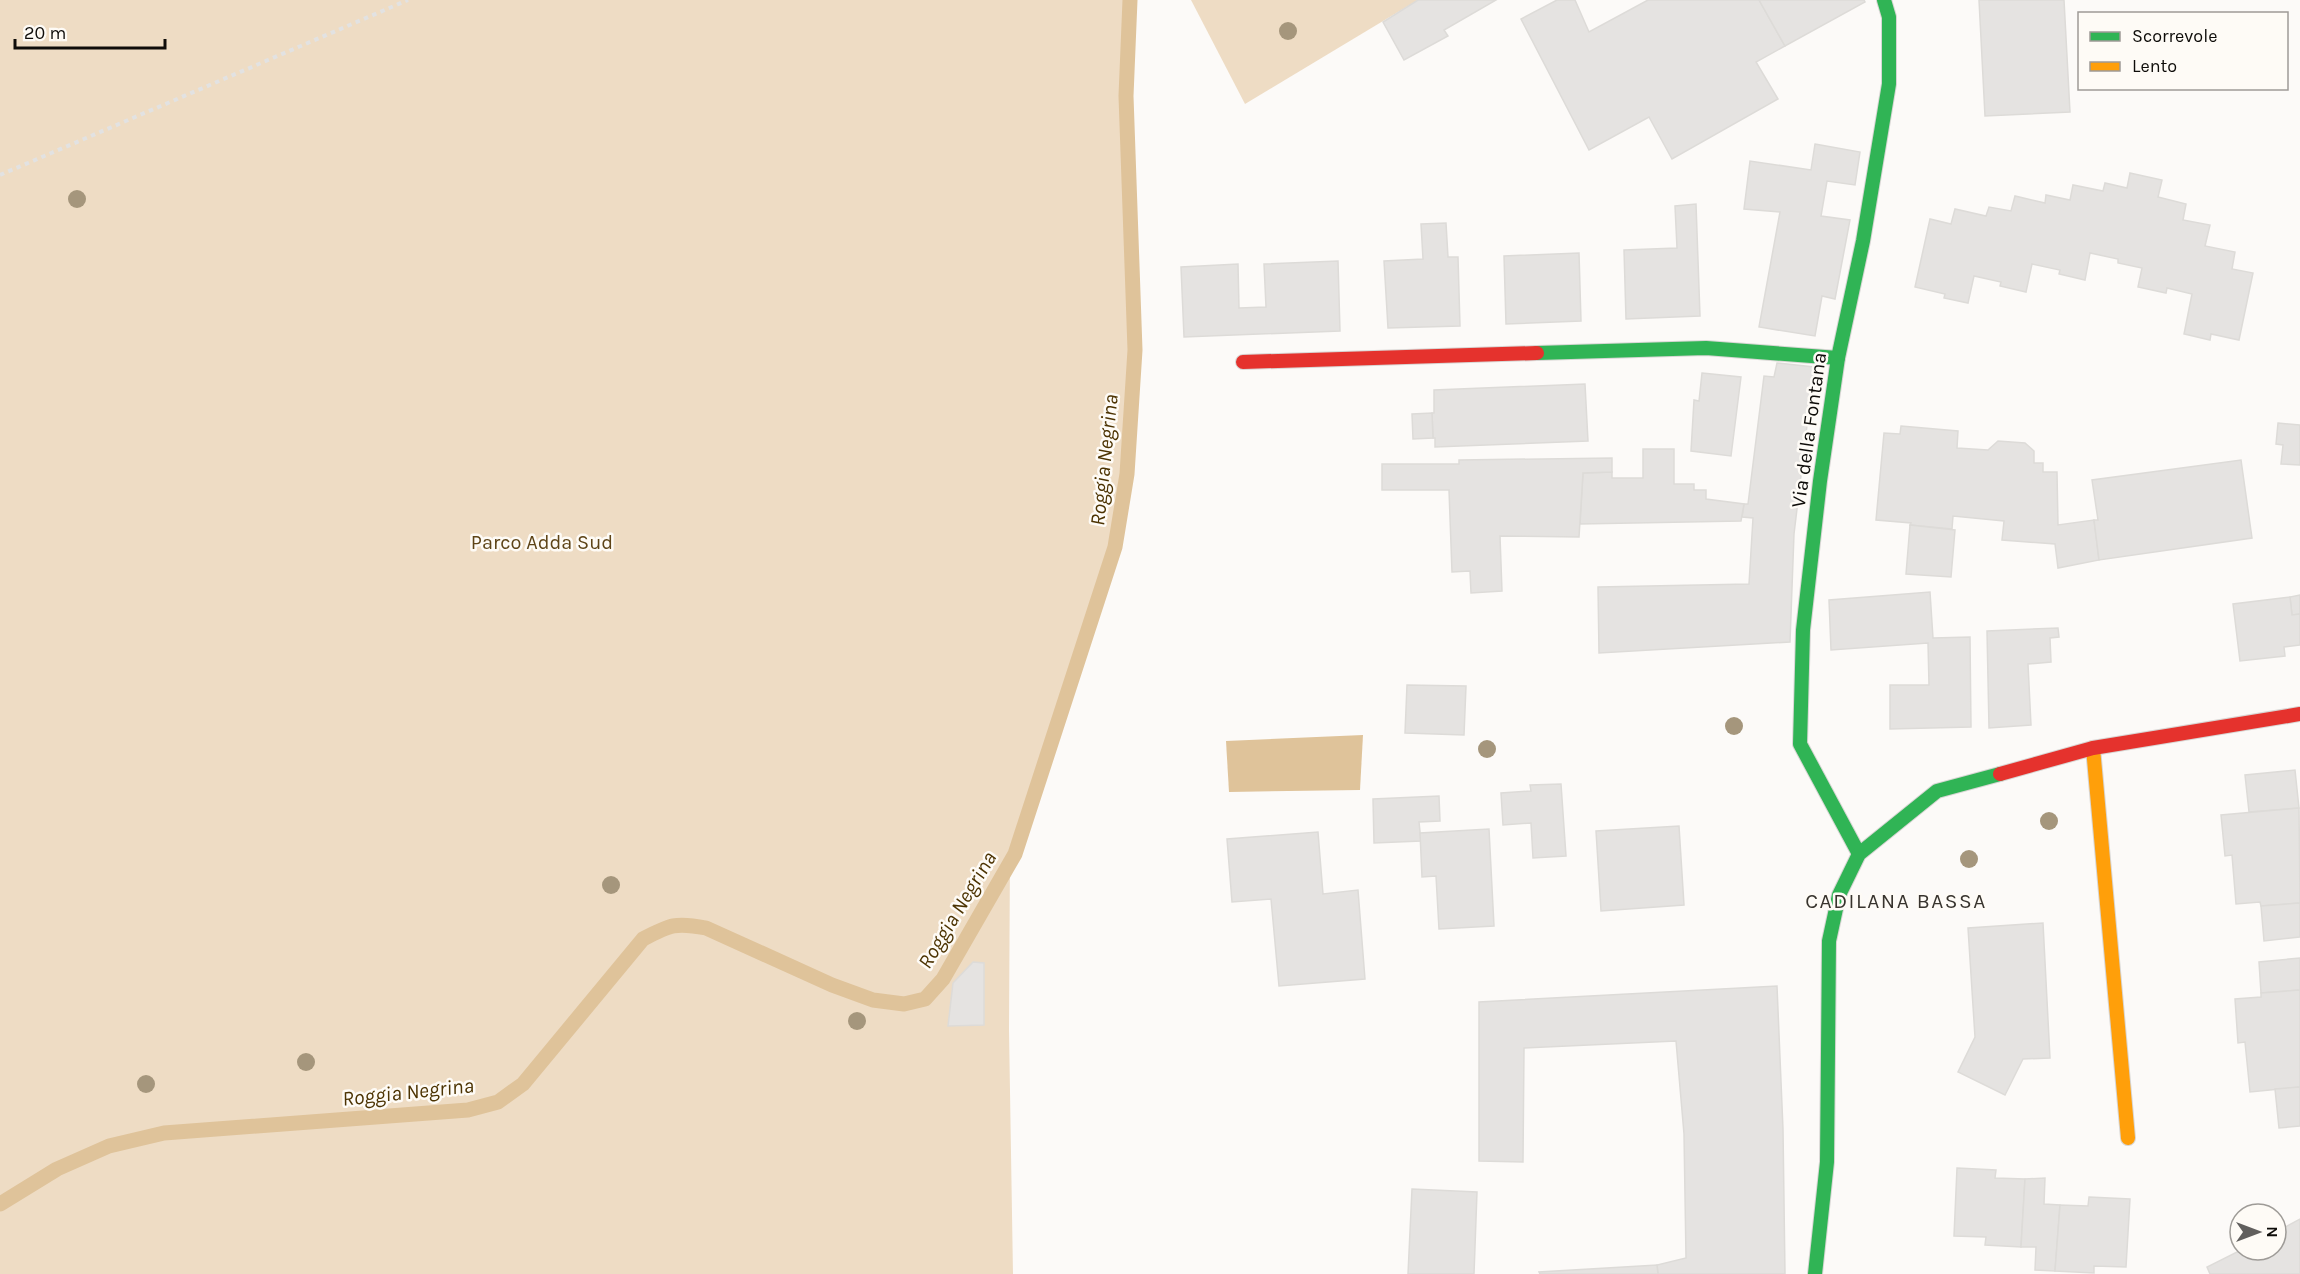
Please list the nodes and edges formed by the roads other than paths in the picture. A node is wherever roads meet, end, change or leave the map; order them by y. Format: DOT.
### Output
graph roads {
  1 [pos="1884,0"];
  2 [pos="1838,358"];
  3 [pos="1243,362"];
  4 [pos="2300,714"];
  5 [pos="2093,748"];
  6 [pos="1859,854"];
  7 [pos="2128,1138"];
  8 [pos="1815,1274"];
  1 -- 2 [label="street, Via della Fontana"];
  2 -- 3 [label="street"];
  2 -- 6 [label="street, Via della Fontana"];
  4 -- 5 [label="street"];
  5 -- 6 [label="street"];
  5 -- 7 [label="street"];
  6 -- 8 [label="street"];
}
